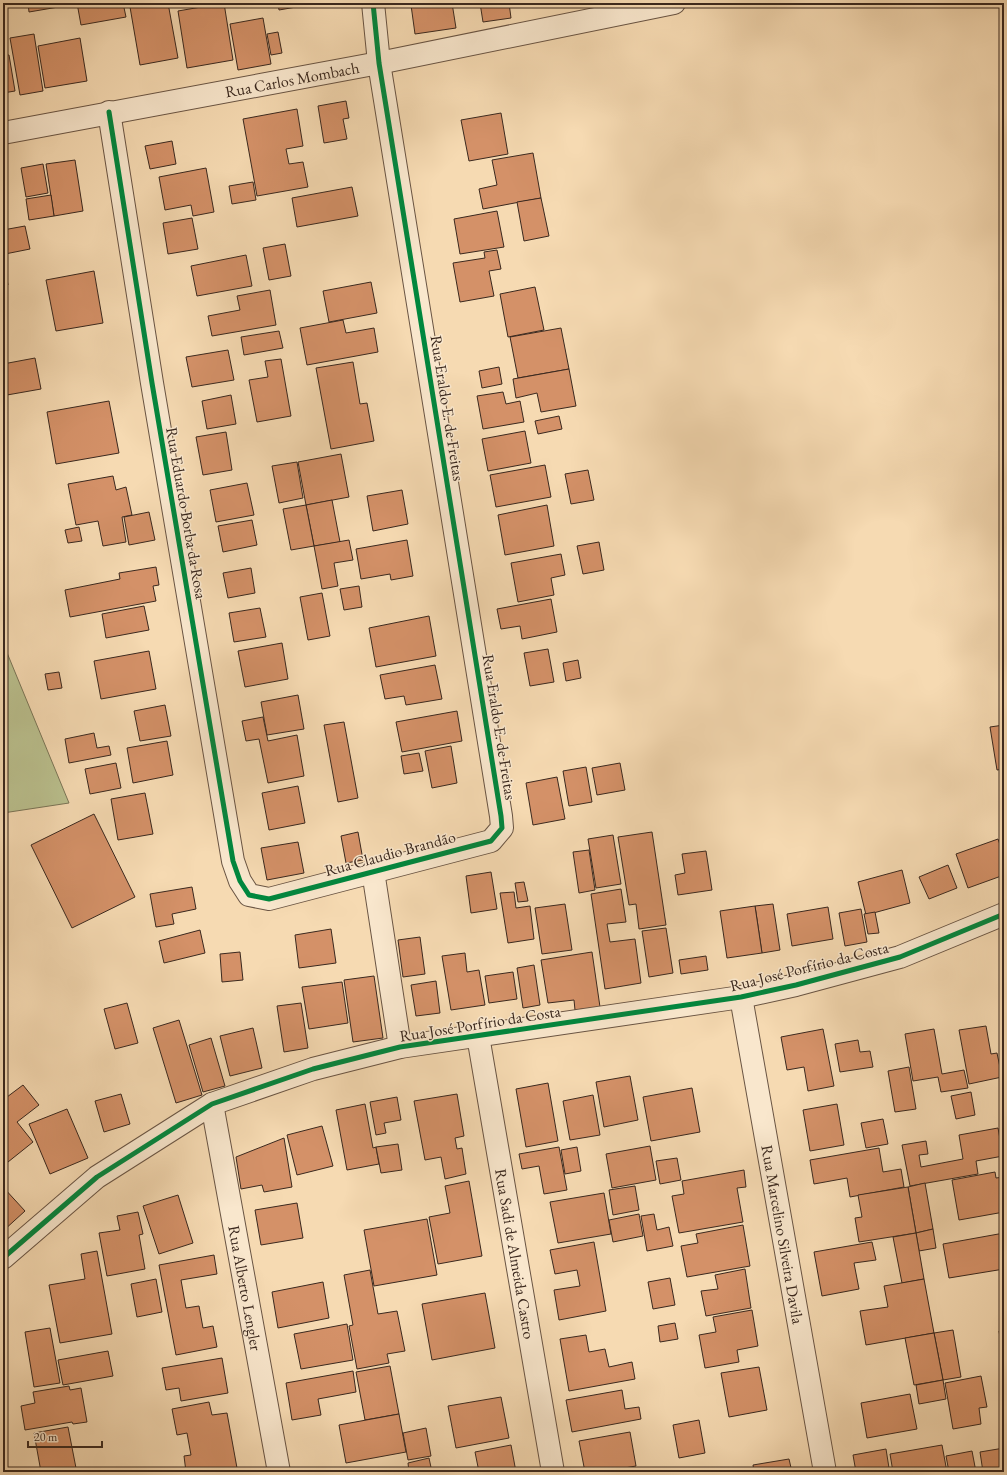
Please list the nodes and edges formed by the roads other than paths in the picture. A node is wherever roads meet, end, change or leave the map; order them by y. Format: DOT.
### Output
graph roads {
  1 [pos="373,3"];
  2 [pos="674,3"];
  3 [pos="379,62"];
  4 [pos="109,112"];
  5 [pos="3,132"];
  6 [pos="501,816"];
  7 [pos="373,871"];
  8 [pos="269,899"];
  9 [pos="1004,916"];
  10 [pos="741,997"];
  11 [pos="478,1036"];
  12 [pos="400,1047"];
  13 [pos="212,1104"];
  14 [pos="3,1258"];
  15 [pos="279,1472"];
  16 [pos="553,1472"];
  17 [pos="824,1472"];
  1 -- 3 [label="street, Rua Eraldo E. de Freitas"];
  2 -- 3 [label="street, Rua Carlos Mombach"];
  3 -- 4 [label="street, Rua Carlos Mombach"];
  3 -- 6 [label="street, Rua Eraldo E. de Freitas"];
  4 -- 5 [label="street, Rua Carlos Mombach"];
  4 -- 8 [label="street, Rua Eduardo Borba da Rosa"];
  6 -- 7 [label="street, Rua Claudio Brandão"];
  7 -- 8 [label="street, Rua Claudio Brandão"];
  7 -- 12 [label="street"];
  9 -- 10 [label="street, Rua José Porfírio da Costa"];
  10 -- 11 [label="street, Rua José Porfírio da Costa"];
  10 -- 17 [label="street, Rua Marcelino Silveira Davila"];
  11 -- 12 [label="street, Rua José Porfírio da Costa"];
  11 -- 16 [label="street, Rua Sadi de Almeida Castro"];
  12 -- 13 [label="street, Rua José Porfírio da Costa"];
  13 -- 14 [label="street, Rua José Porfírio da Costa"];
  13 -- 15 [label="street, Rua Alberto Lengler"];
}
